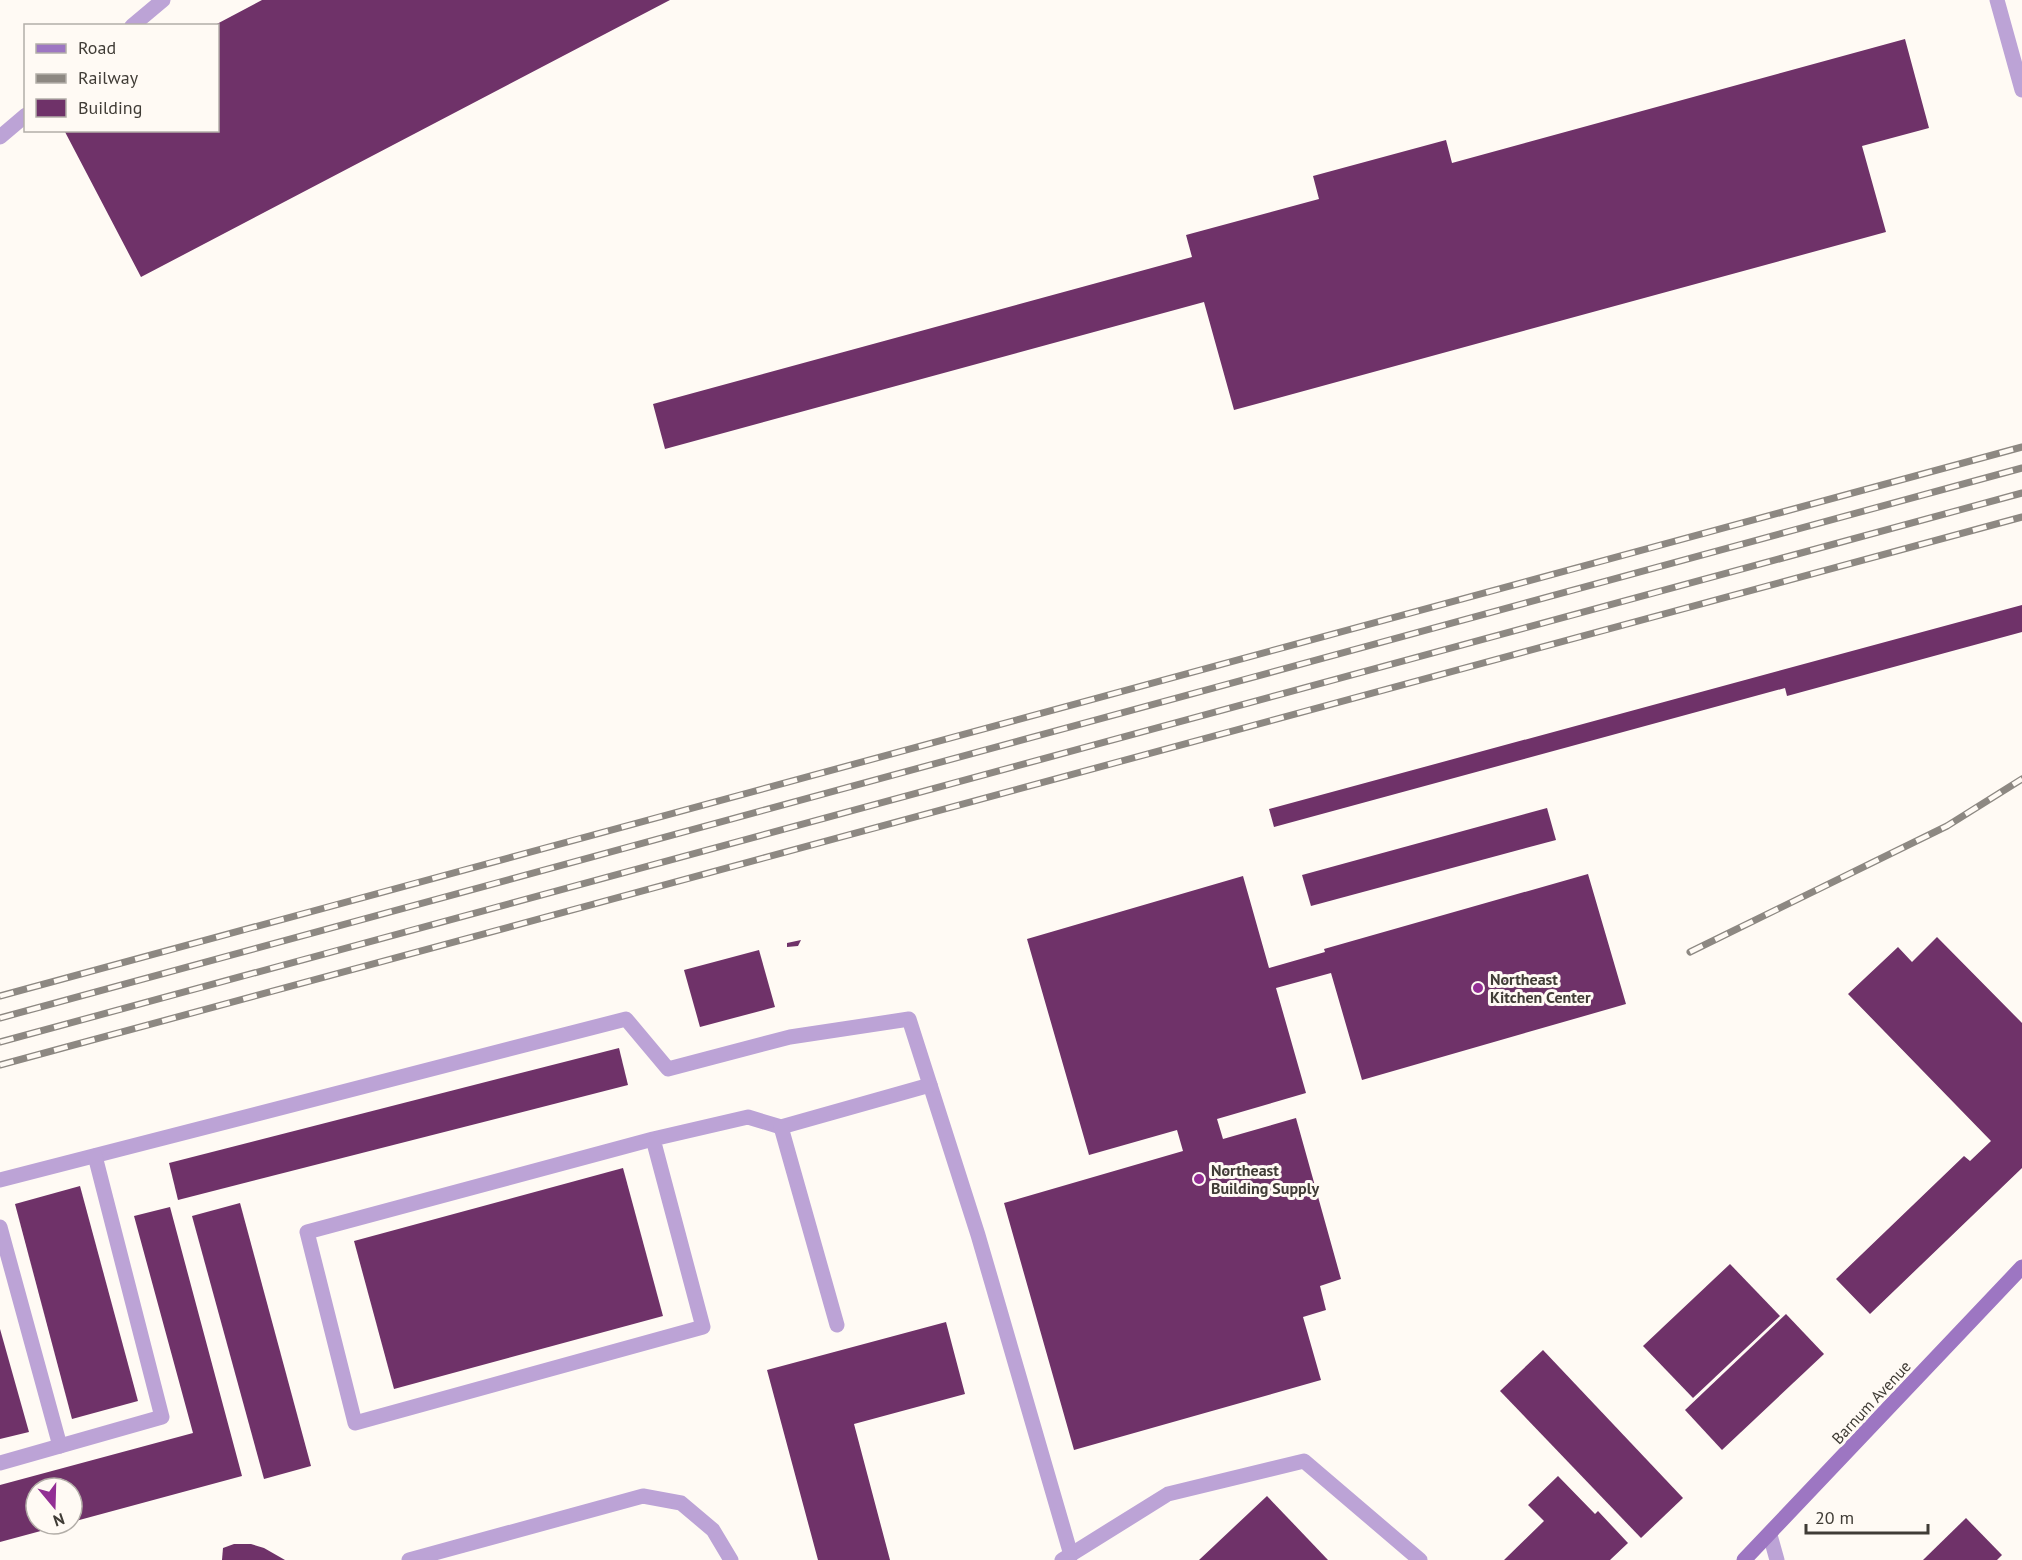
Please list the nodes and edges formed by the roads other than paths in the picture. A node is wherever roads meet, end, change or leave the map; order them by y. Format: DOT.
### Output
graph roads {
  1 [pos="163,0"];
  2 [pos="1997,0"];
  3 [pos="134,24"];
  4 [pos="2022,90"];
  5 [pos="24,117"];
  6 [pos="0,137"];
  7 [pos="930,1085"];
  8 [pos="781,1127"];
  9 [pos="653,1139"];
  10 [pos="95,1156"];
  11 [pos="0,1180"];
  12 [pos="0,1227"];
  13 [pos="2022,1267"];
  14 [pos="837,1325"];
  15 [pos="60,1446"];
  16 [pos="0,1463"];
  17 [pos="1770,1536"];
  18 [pos="1067,1557"];
  19 [pos="409,1560"];
  20 [pos="730,1560"];
  21 [pos="1420,1560"];
  22 [pos="1744,1560"];
  23 [pos="1778,1560"];
  1 -- 3 [label="street"];
  2 -- 4 [label="street"];
  5 -- 6 [label="street"];
  7 -- 8 [label="street"];
  7 -- 10 [label="street"];
  7 -- 18 [label="street"];
  8 -- 9 [label="street"];
  8 -- 14 [label="street"];
  9 -- 9 [label="street"];
  10 -- 11 [label="street"];
  10 -- 15 [label="street"];
  12 -- 15 [label="street"];
  13 -- 17 [label="main road, Barnum Avenue"];
  15 -- 16 [label="street"];
  17 -- 22 [label="main road, Barnum Avenue"];
  17 -- 23 [label="street"];
  18 -- 21 [label="street"];
  19 -- 20 [label="street"];
}
